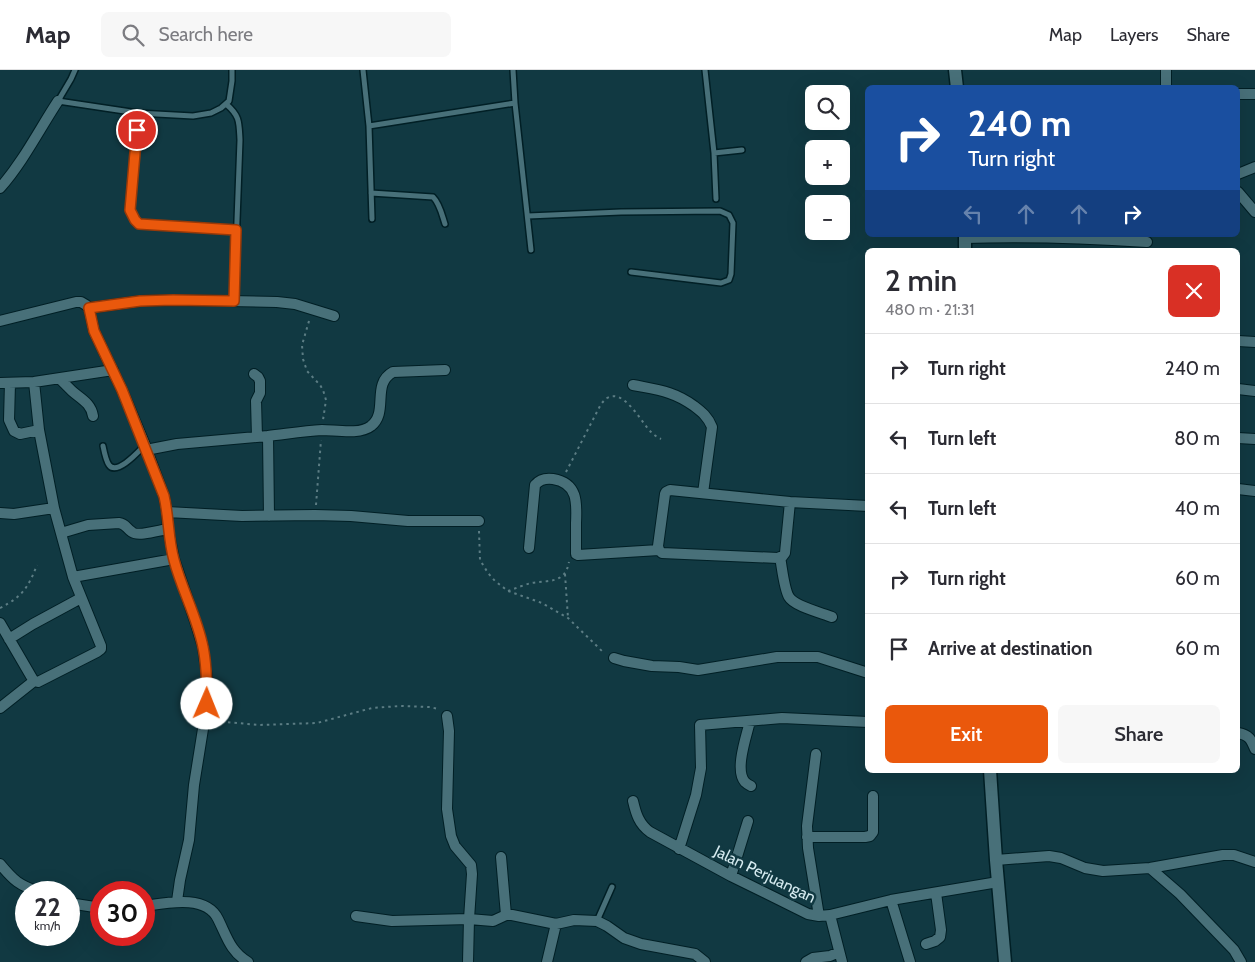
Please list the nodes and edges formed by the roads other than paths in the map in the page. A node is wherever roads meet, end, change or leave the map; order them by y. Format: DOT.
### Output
graph roads {
  1 [pos="75,70"];
  2 [pos="232,70"];
  3 [pos="363,70"];
  4 [pos="513,70"];
  5 [pos="705,70"];
  6 [pos="955,70"];
  7 [pos="1166,70"];
  8 [pos="956,85"];
  9 [pos="1166,85"];
  10 [pos="1240,94"];
  11 [pos="1255,94"];
  12 [pos="58,100"];
  13 [pos="515,103"];
  14 [pos="226,104"];
  15 [pos="138,113"];
  16 [pos="369,126"];
  17 [pos="742,150"];
  18 [pos="714,153"];
  19 [pos="1255,167"];
  20 [pos="1240,173"];
  21 [pos="0,188"];
  22 [pos="371,193"];
  23 [pos="1240,194"];
  24 [pos="716,199"];
  25 [pos="1255,212"];
  26 [pos="528,216"];
  27 [pos="372,219"];
  28 [pos="445,224"];
  29 [pos="236,230"];
  30 [pos="965,241"];
  31 [pos="1147,242"];
  32 [pos="531,250"];
  33 [pos="630,272"];
  34 [pos="234,301"];
  35 [pos="89,308"];
  36 [pos="334,316"];
  37 [pos="0,321"];
  38 [pos="1240,340"];
  39 [pos="1255,342"];
  40 [pos="113,370"];
  41 [pos="445,370"];
  42 [pos="254,374"];
  43 [pos="60,379"];
  44 [pos="34,382"];
  45 [pos="5,383"];
  46 [pos="633,385"];
  47 [pos="1240,389"];
  48 [pos="1255,391"];
  49 [pos="93,416"];
  50 [pos="39,430"];
  51 [pos="268,436"];
  52 [pos="257,437"];
  53 [pos="1240,438"];
  54 [pos="1255,439"];
  55 [pos="103,446"];
  56 [pos="146,447"];
  57 [pos="1240,489"];
  58 [pos="1255,492"];
  59 [pos="703,493"];
  60 [pos="790,502"];
  61 [pos="865,506"];
  62 [pos="54,508"];
  63 [pos="167,512"];
  64 [pos="0,513"];
  65 [pos="269,516"];
  66 [pos="479,521"];
  67 [pos="168,529"];
  68 [pos="61,533"];
  69 [pos="529,548"];
  70 [pos="659,550"];
  71 [pos="780,557"];
  72 [pos="174,559"];
  73 [pos="73,577"];
  74 [pos="81,598"];
  75 [pos="832,617"];
  76 [pos="0,624"];
  77 [pos="9,639"];
  78 [pos="614,658"];
  79 [pos="865,672"];
  80 [pos="34,681"];
  81 [pos="0,708"];
  82 [pos="447,716"];
  83 [pos="750,721"];
  84 [pos="865,722"];
  85 [pos="1240,733"];
  86 [pos="1255,749"];
  87 [pos="816,754"];
  88 [pos="990,773"];
  89 [pos="752,786"];
  90 [pos="872,796"];
  91 [pos="633,801"];
  92 [pos="748,821"];
  93 [pos="807,837"];
  94 [pos="679,849"];
  95 [pos="501,857"];
  96 [pos="996,860"];
  97 [pos="1255,862"];
  98 [pos="0,864"];
  99 [pos="1150,868"];
  100 [pos="731,876"];
  101 [pos="16,881"];
  102 [pos="998,882"];
  103 [pos="612,887"];
  104 [pos="936,893"];
  105 [pos="891,900"];
  106 [pos="178,902"];
  107 [pos="155,905"];
  108 [pos="506,915"];
  109 [pos="825,915"];
  110 [pos="356,916"];
  111 [pos="469,919"];
  112 [pos="597,921"];
  113 [pos="556,924"];
  114 [pos="926,944"];
  115 [pos="841,957"];
  116 [pos="248,962"];
  117 [pos="468,962"];
  118 [pos="547,962"];
  119 [pos="705,962"];
  120 [pos="806,962"];
  121 [pos="910,962"];
  122 [pos="1005,962"];
  123 [pos="1241,962"];
  1 -- 12 [label="lane"];
  2 -- 14 [label="lane"];
  3 -- 16 [label="lane"];
  4 -- 13 [label="lane"];
  5 -- 18 [label="lane"];
  6 -- 8 [label="street"];
  7 -- 9 [label="street"];
  10 -- 11 [label="street"];
  12 -- 15 [label="lane"];
  12 -- 21 [label="street"];
  13 -- 16 [label="lane"];
  13 -- 26 [label="lane"];
  14 -- 15 [label="lane"];
  14 -- 29 [label="lane"];
  15 -- 29 [label="lane"];
  16 -- 22 [label="lane"];
  17 -- 18 [label="lane"];
  18 -- 24 [label="lane"];
  19 -- 20 [label="street"];
  22 -- 27 [label="lane"];
  22 -- 28 [label="lane"];
  23 -- 25 [label="street"];
  26 -- 32 [label="lane"];
  26 -- 33 [label="lane"];
  29 -- 34 [label="lane"];
  30 -- 31 [label="street"];
  34 -- 35 [label="street"];
  34 -- 36 [label="street"];
  35 -- 37 [label="street"];
  35 -- 40 [label="street"];
  38 -- 39 [label="street"];
  40 -- 43 [label="street"];
  40 -- 56 [label="street"];
  41 -- 51 [label="street"];
  42 -- 52 [label="street"];
  43 -- 44 [label="street"];
  43 -- 49 [label="street"];
  44 -- 45 [label="street"];
  44 -- 50 [label="street"];
  45 -- 50 [label="street"];
  46 -- 59 [label="street"];
  47 -- 48 [label="street"];
  50 -- 62 [label="street"];
  51 -- 52 [label="street"];
  51 -- 65 [label="street"];
  52 -- 56 [label="street"];
  53 -- 54 [label="street"];
  55 -- 56 [label="lane"];
  56 -- 63 [label="street"];
  57 -- 58 [label="street"];
  59 -- 60 [label="street"];
  59 -- 70 [label="street"];
  60 -- 61 [label="street"];
  60 -- 71 [label="street"];
  62 -- 64 [label="street"];
  62 -- 68 [label="street"];
  63 -- 65 [label="street"];
  63 -- 67 [label="street"];
  65 -- 66 [label="street"];
  67 -- 68 [label="street"];
  67 -- 72 [label="street"];
  68 -- 73 [label="street"];
  69 -- 70 [label="street"];
  70 -- 71 [label="street"];
  71 -- 75 [label="street"];
  72 -- 73 [label="street"];
  72 -- 106 [label="street"];
  73 -- 74 [label="street"];
  74 -- 77 [label="street"];
  74 -- 80 [label="street"];
  76 -- 77 [label="street"];
  77 -- 80 [label="street"];
  78 -- 79 [label="street"];
  80 -- 81 [label="street"];
  82 -- 111 [label="street"];
  83 -- 84 [label="street"];
  83 -- 89 [label="street"];
  83 -- 94 [label="street"];
  85 -- 86 [label="street"];
  87 -- 93 [label="street"];
  88 -- 96 [label="street"];
  90 -- 93 [label="street"];
  91 -- 94 [label="street, Jalan Perjuangan"];
  92 -- 100 [label="street"];
  93 -- 109 [label="street"];
  94 -- 100 [label="street, Jalan Perjuangan"];
  95 -- 108 [label="street"];
  96 -- 99 [label="street"];
  96 -- 102 [label="street"];
  97 -- 99 [label="street"];
  98 -- 101 [label="street"];
  99 -- 123 [label="street"];
  100 -- 109 [label="street, Jalan Perjuangan"];
  102 -- 104 [label="street, Jalan Perjuangan"];
  102 -- 122 [label="street"];
  103 -- 112 [label="lane"];
  104 -- 105 [label="street, Jalan Perjuangan"];
  104 -- 114 [label="street"];
  105 -- 109 [label="street, Jalan Perjuangan"];
  105 -- 121 [label="street"];
  106 -- 107 [label="street"];
  106 -- 116 [label="street"];
  108 -- 111 [label="street"];
  108 -- 113 [label="street"];
  109 -- 115 [label="street"];
  110 -- 111 [label="street"];
  111 -- 117 [label="street"];
  112 -- 113 [label="street"];
  112 -- 119 [label="street"];
  113 -- 118 [label="street"];
  115 -- 120 [label="street"];
}
